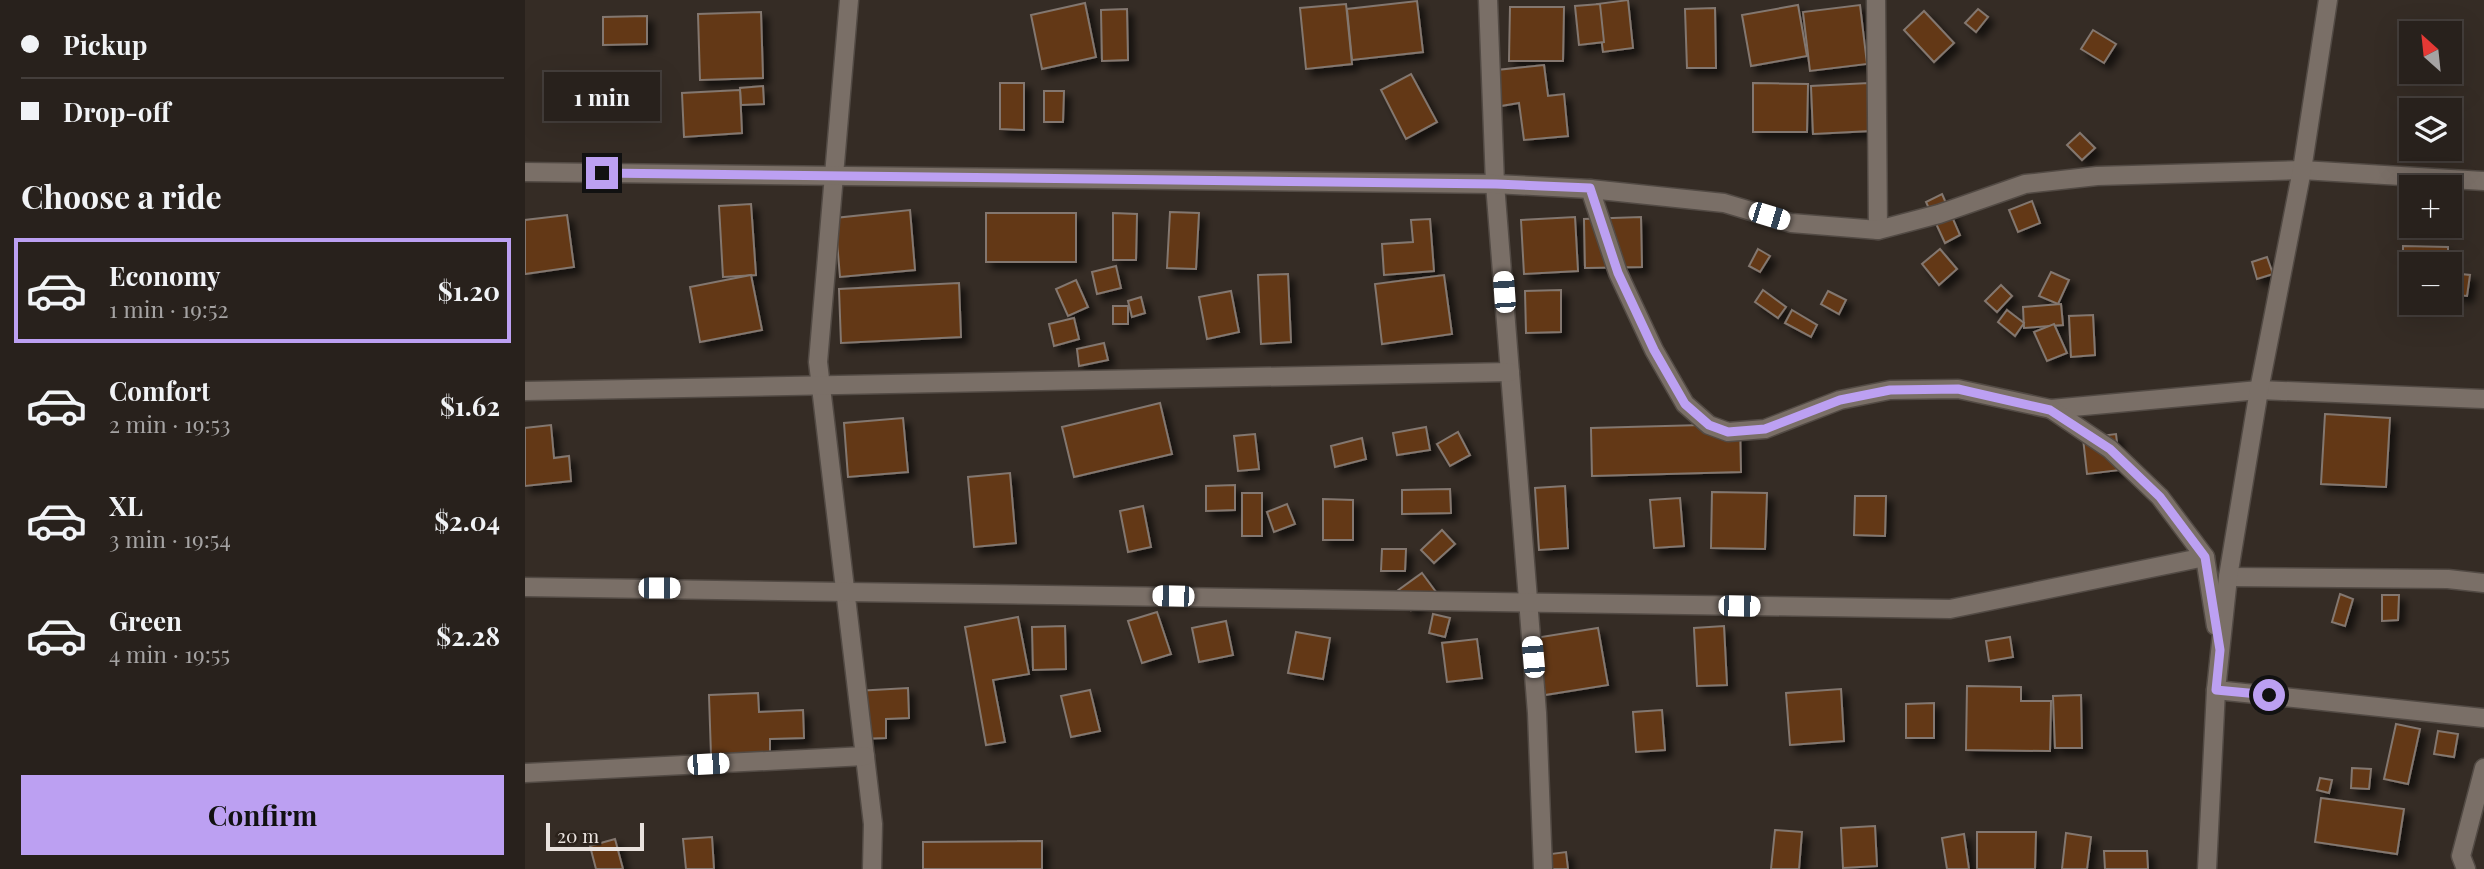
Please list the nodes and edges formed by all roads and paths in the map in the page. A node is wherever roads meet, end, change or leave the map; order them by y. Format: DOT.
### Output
graph roads {
  1 [pos="849,0"];
  2 [pos="1488,0"];
  3 [pos="1876,0"];
  4 [pos="2328,0"];
  5 [pos="2302,170"];
  6 [pos="525,172"];
  7 [pos="834,176"];
  8 [pos="2484,181"];
  9 [pos="1496,184"];
  10 [pos="1590,188"];
  11 [pos="1878,230"];
  12 [pos="1510,372"];
  13 [pos="821,385"];
  14 [pos="2259,390"];
  15 [pos="525,391"];
  16 [pos="2484,399"];
  17 [pos="2050,410"];
  18 [pos="2205,557"];
  19 [pos="2228,577"];
  20 [pos="2484,583"];
  21 [pos="525,587"];
  22 [pos="846,590"];
  23 [pos="1528,602"];
  24 [pos="2220,650"];
  25 [pos="2216,690"];
  26 [pos="2484,718"];
  27 [pos="865,757"];
  28 [pos="2484,768"];
  29 [pos="525,773"];
  30 [pos="872,869"];
  31 [pos="1543,869"];
  32 [pos="2207,869"];
  33 [pos="2466,869"];
  1 -- 7 [label="street"];
  2 -- 9 [label="street"];
  3 -- 11 [label="street"];
  4 -- 5 [label="street"];
  5 -- 8 [label="street"];
  5 -- 11 [label="street"];
  5 -- 14 [label="street"];
  6 -- 7 [label="street"];
  7 -- 9 [label="street"];
  7 -- 13 [label="street"];
  9 -- 10 [label="street"];
  9 -- 12 [label="street"];
  10 -- 11 [label="street"];
  10 -- 17 [label="street"];
  12 -- 13 [label="street"];
  12 -- 23 [label="street"];
  13 -- 15 [label="street"];
  13 -- 22 [label="street"];
  14 -- 16 [label="street"];
  14 -- 17 [label="street"];
  14 -- 19 [label="street"];
  17 -- 18 [label="street"];
  18 -- 23 [label="street"];
  18 -- 24 [label="street"];
  19 -- 20 [label="street"];
  19 -- 24 [label="street"];
  21 -- 22 [label="street"];
  22 -- 23 [label="street"];
  22 -- 27 [label="street"];
  23 -- 31 [label="street"];
  24 -- 25 [label="street"];
  25 -- 26 [label="street"];
  25 -- 32 [label="street"];
  27 -- 29 [label="street"];
  27 -- 30 [label="street"];
  28 -- 33 [label="street"];
}
